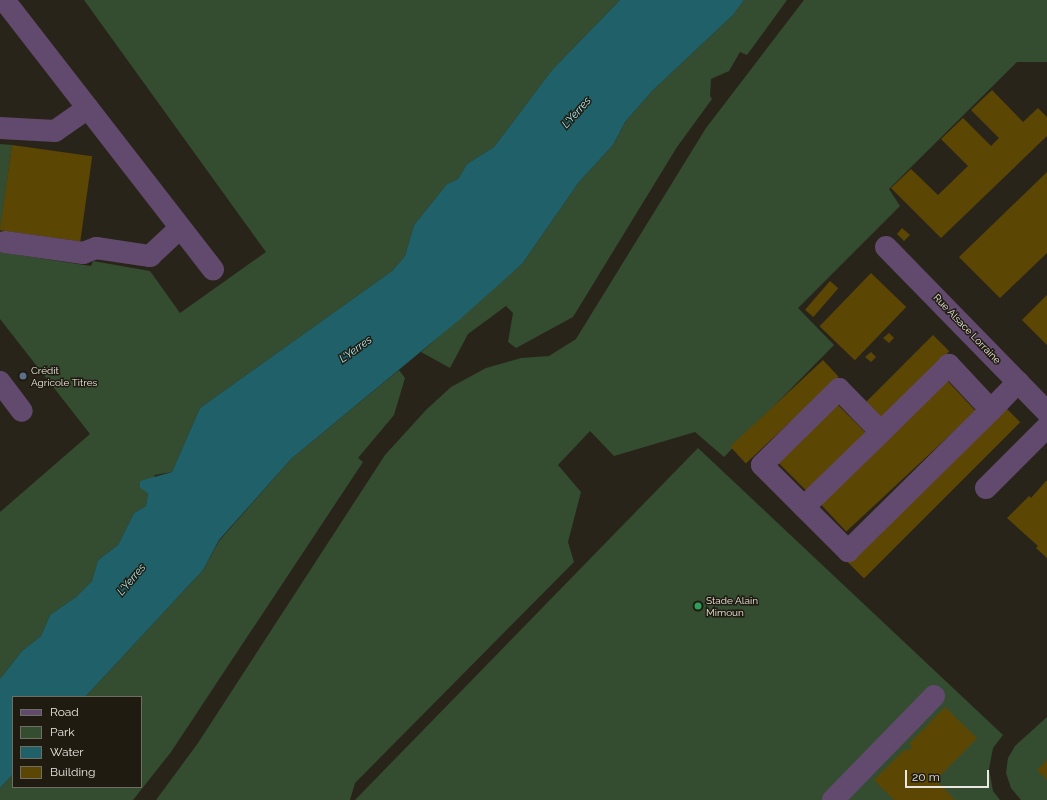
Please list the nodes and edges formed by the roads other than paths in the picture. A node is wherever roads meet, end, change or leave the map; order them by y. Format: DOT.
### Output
graph roads {
  1 [pos="4,0"];
  2 [pos="88,108"];
  3 [pos="0,128"];
  4 [pos="180,228"];
  5 [pos="5,242"];
  6 [pos="886,247"];
  7 [pos="213,269"];
  8 [pos="0,382"];
  9 [pos="1018,382"];
  10 [pos="991,410"];
  11 [pos="22,411"];
  12 [pos="1047,412"];
  13 [pos="1047,427"];
  14 [pos="880,432"];
  15 [pos="986,488"];
  16 [pos="804,507"];
  17 [pos="934,696"];
  18 [pos="833,800"];
  1 -- 2 [label="street"];
  2 -- 3 [label="street"];
  2 -- 4 [label="street"];
  4 -- 5 [label="street"];
  4 -- 7 [label="street"];
  6 -- 9 [label="street, Rue Alsace Lorraine"];
  8 -- 11 [label="street"];
  9 -- 10 [label="street"];
  9 -- 12 [label="street, Rue Alsace Lorraine"];
  10 -- 14 [label="street"];
  10 -- 16 [label="street"];
  13 -- 15 [label="street"];
  14 -- 16 [label="street"];
  14 -- 16 [label="street"];
  17 -- 18 [label="street"];
}
